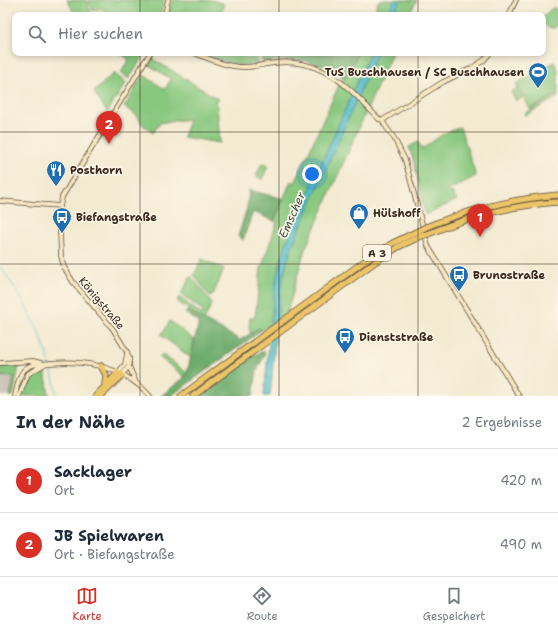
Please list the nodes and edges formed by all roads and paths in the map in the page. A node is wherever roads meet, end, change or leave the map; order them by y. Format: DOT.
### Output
graph roads {
  1 [pos="168,0"];
  2 [pos="516,0"];
  3 [pos="166,12"];
  4 [pos="510,12"];
  5 [pos="148,56"];
  6 [pos="202,56"];
  7 [pos="487,56"];
  8 [pos="383,120"];
  9 [pos="558,196"];
  10 [pos="0,200"];
  11 [pos="558,202"];
  12 [pos="60,206"];
  13 [pos="126,351"];
  14 [pos="0,363"];
  15 [pos="18,363"];
  16 [pos="45,364"];
  17 [pos="100,366"];
  18 [pos="129,366"];
  19 [pos="29,370"];
  20 [pos="120,374"];
  21 [pos="105,385"];
  22 [pos="137,385"];
  23 [pos="15,396"];
  24 [pos="20,396"];
  25 [pos="96,396"];
  26 [pos="101,396"];
  27 [pos="150,396"];
  28 [pos="181,396"];
  29 [pos="193,396"];
  30 [pos="519,396"];
  1 -- 3 [label="main road"];
  2 -- 4 [label="main road"];
  5 -- 12 [label="main road"];
  6 -- 8 [label="main road"];
  7 -- 8 [label="main road"];
  8 -- 30 [label="main road"];
  9 -- 28 [label="highway, A 3, bridge"];
  10 -- 12 [label="main road"];
  11 -- 29 [label="highway, A 3, bridge"];
  12 -- 13 [label="main road, Königstraße"];
  13 -- 18 [label="main road, Königstraße"];
  13 -- 20 [label="main road"];
  14 -- 15 [label="main road"];
  15 -- 16 [label="main road"];
  15 -- 19 [label="main road"];
  16 -- 17 [label="main road"];
  16 -- 19 [label="main road"];
  17 -- 20 [label="main road"];
  17 -- 21 [label="highway"];
  18 -- 20 [label="main road"];
  18 -- 22 [label="main road, Königstraße"];
  19 -- 23 [label="main road"];
  19 -- 24 [label="main road"];
  20 -- 21 [label="highway"];
  20 -- 22 [label="main road"];
  20 -- 26 [label="highway"];
  21 -- 25 [label="highway"];
  22 -- 27 [label="main road"];
}
